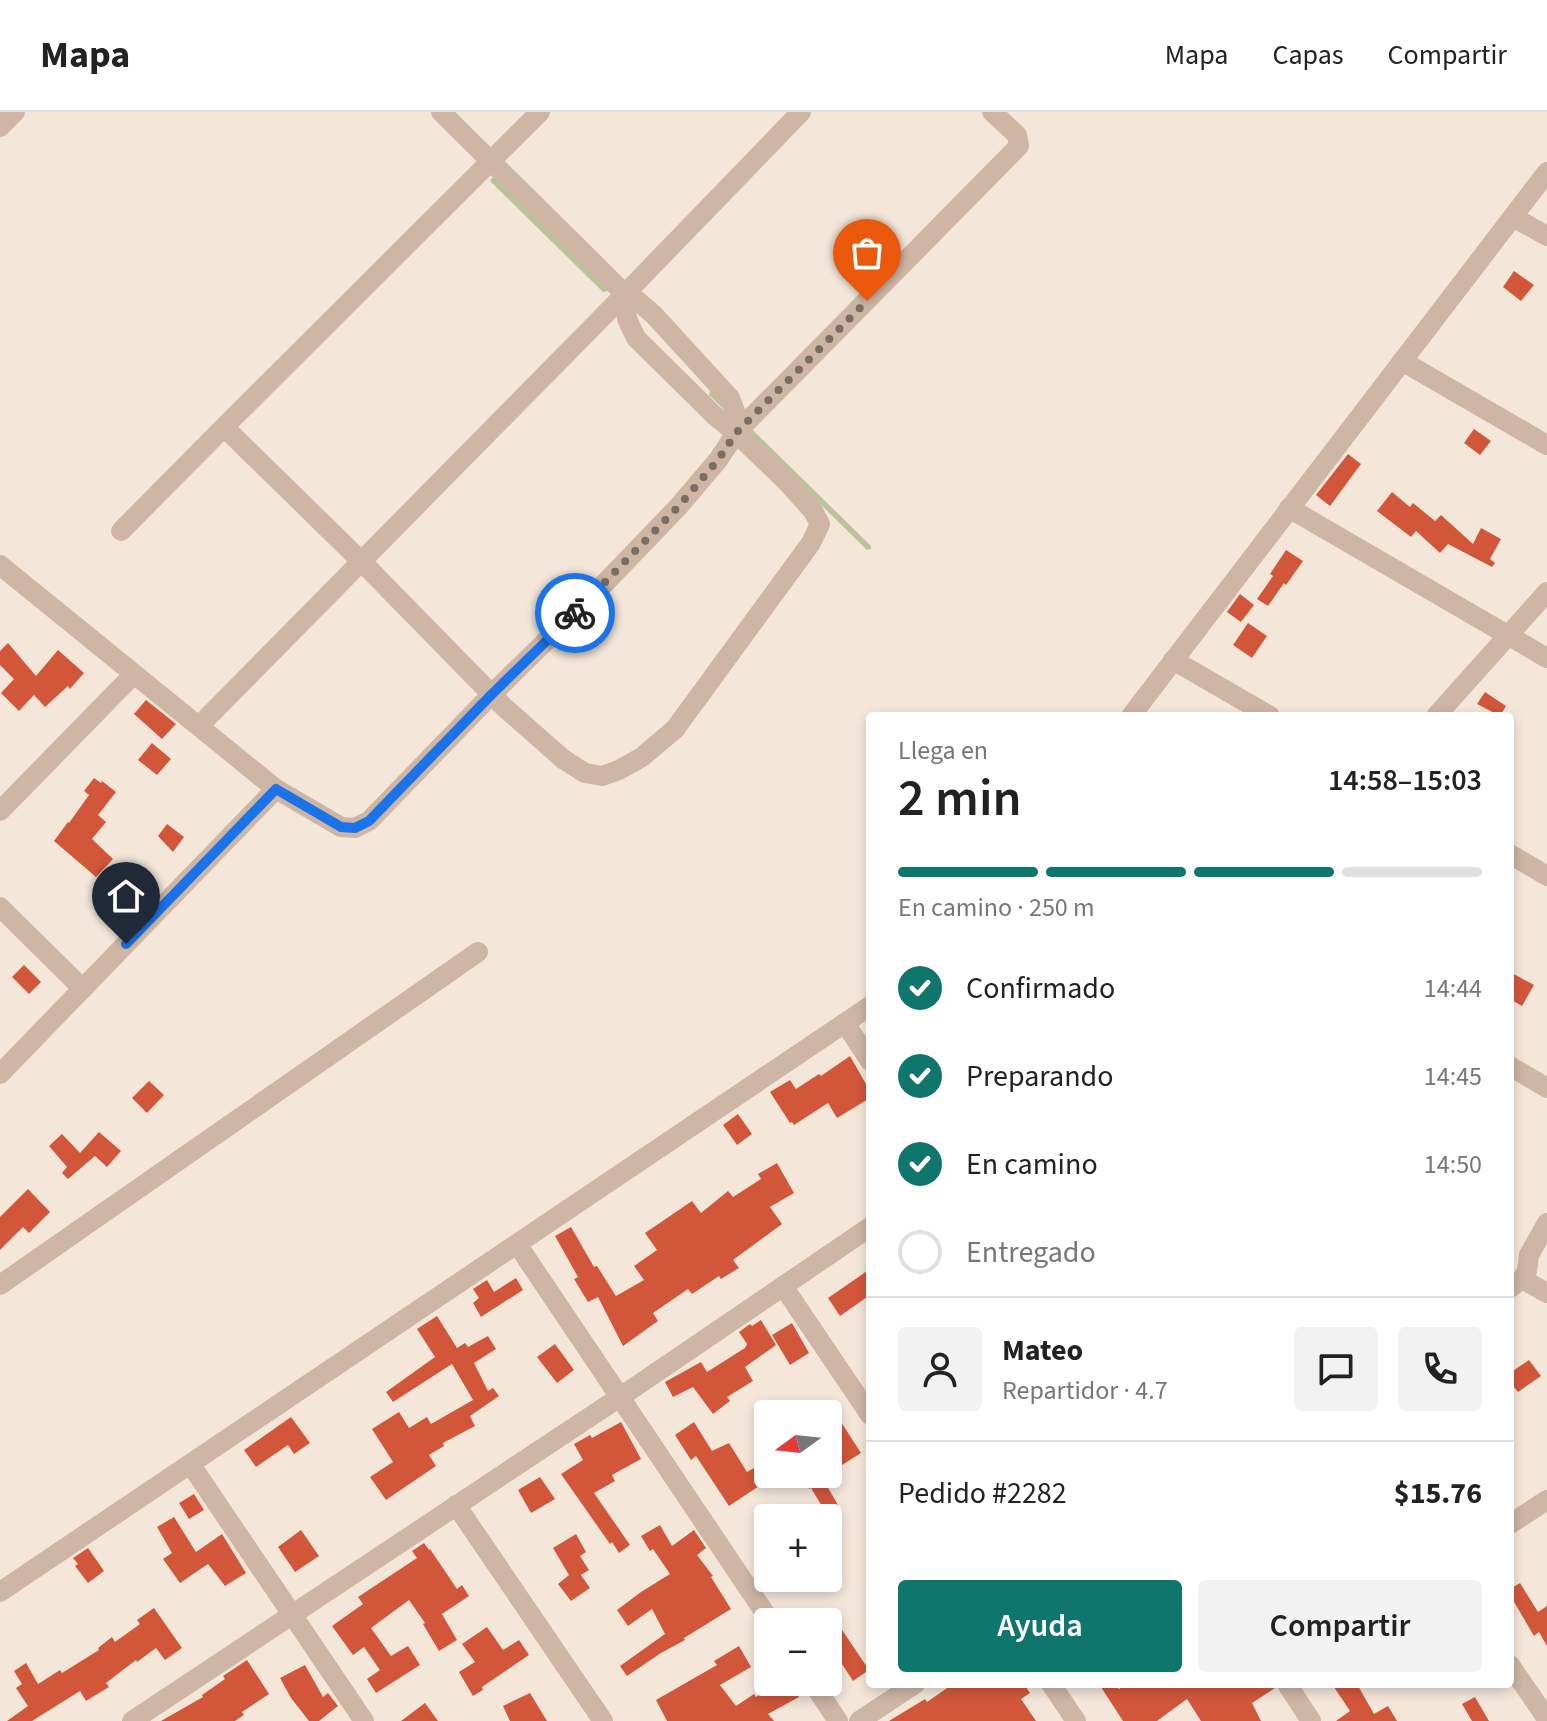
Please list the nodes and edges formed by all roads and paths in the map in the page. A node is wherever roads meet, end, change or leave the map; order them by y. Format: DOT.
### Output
graph roads {
  1 [pos="15,112"];
  2 [pos="441,112"];
  3 [pos="540,112"];
  4 [pos="801,112"];
  5 [pos="992,112"];
  6 [pos="0,127"];
  7 [pos="490,162"];
  8 [pos="1547,172"];
  9 [pos="1513,217"];
  10 [pos="1547,236"];
  11 [pos="625,294"];
  12 [pos="1402,361"];
  13 [pos="224,427"];
  14 [pos="736,433"];
  15 [pos="1547,445"];
  16 [pos="1289,508"];
  17 [pos="121,531"];
  18 [pos="361,561"];
  19 [pos="0,565"];
  20 [pos="1547,592"];
  21 [pos="1509,635"];
  22 [pos="1547,658"];
  23 [pos="1173,660"];
  24 [pos="134,674"];
  25 [pos="492,694"];
  26 [pos="1134,712"];
  27 [pos="1263,712"];
  28 [pos="1440,712"];
  29 [pos="199,726"];
  30 [pos="276,789"];
  31 [pos="0,811"];
  32 [pos="1514,856"];
  33 [pos="1547,876"];
  34 [pos="0,907"];
  35 [pos="478,952"];
  36 [pos="83,989"];
  37 [pos="866,1009"];
  38 [pos="845,1023"];
  39 [pos="866,1055"];
  40 [pos="1514,1068"];
  41 [pos="0,1074"];
  42 [pos="1547,1088"];
  43 [pos="1547,1223"];
  44 [pos="866,1230"];
  45 [pos="517,1244"];
  46 [pos="1547,1264"];
  47 [pos="1519,1279"];
  48 [pos="0,1285"];
  49 [pos="783,1286"];
  50 [pos="1547,1293"];
  51 [pos="620,1397"];
  52 [pos="866,1409"];
  53 [pos="191,1465"];
  54 [pos="1547,1500"];
  55 [pos="456,1505"];
  56 [pos="1514,1521"];
  57 [pos="0,1592"];
  58 [pos="762,1608"];
  59 [pos="292,1614"];
  60 [pos="1514,1671"];
  61 [pos="909,1688"];
  62 [pos="1054,1688"];
  63 [pos="1290,1688"];
  64 [pos="821,1696"];
  65 [pos="1547,1719"];
  66 [pos="132,1721"];
  67 [pos="364,1721"];
  68 [pos="603,1721"];
  69 [pos="838,1721"];
  70 [pos="859,1721"];
  71 [pos="1076,1721"];
  72 [pos="1311,1721"];
  1 -- 6 [label="street"];
  2 -- 7 [label="street"];
  3 -- 7 [label="street"];
  4 -- 11 [label="street"];
  5 -- 14 [label="street"];
  7 -- 11 [label="street"];
  7 -- 13 [label="street"];
  8 -- 9 [label="street"];
  9 -- 10 [label="street"];
  9 -- 12 [label="street"];
  11 -- 14 [label="street"];
  11 -- 14 [label="street"];
  11 -- 18 [label="street"];
  12 -- 15 [label="street"];
  12 -- 16 [label="street"];
  13 -- 17 [label="street"];
  13 -- 18 [label="street"];
  14 -- 25 [label="street"];
  14 -- 25 [label="street"];
  16 -- 21 [label="street"];
  16 -- 23 [label="street"];
  18 -- 25 [label="street"];
  18 -- 29 [label="street"];
  19 -- 24 [label="street"];
  20 -- 21 [label="street"];
  21 -- 22 [label="street"];
  21 -- 28 [label="street"];
  23 -- 26 [label="street"];
  23 -- 27 [label="street"];
  24 -- 29 [label="street"];
  24 -- 31 [label="street"];
  25 -- 30 [label="street"];
  29 -- 30 [label="street"];
  30 -- 36 [label="street"];
  32 -- 33 [label="street"];
  34 -- 36 [label="street"];
  35 -- 48 [label="street"];
  36 -- 41 [label="street"];
  37 -- 38 [label="street"];
  38 -- 39 [label="street"];
  38 -- 45 [label="street"];
  40 -- 42 [label="street"];
  43 -- 47 [label="street"];
  44 -- 49 [label="street"];
  45 -- 51 [label="street"];
  45 -- 53 [label="street"];
  46 -- 47 [label="street"];
  47 -- 50 [label="street"];
  49 -- 51 [label="street"];
  49 -- 52 [label="street"];
  51 -- 55 [label="street"];
  51 -- 58 [label="street"];
  53 -- 57 [label="street"];
  53 -- 59 [label="street"];
  54 -- 56 [label="street"];
  55 -- 59 [label="street"];
  55 -- 68 [label="street"];
  59 -- 66 [label="street"];
  59 -- 67 [label="street"];
  60 -- 65 [label="street"];
  61 -- 70 [label="street"];
  62 -- 71 [label="street"];
  63 -- 72 [label="street"];
  64 -- 69 [label="street"];
}
